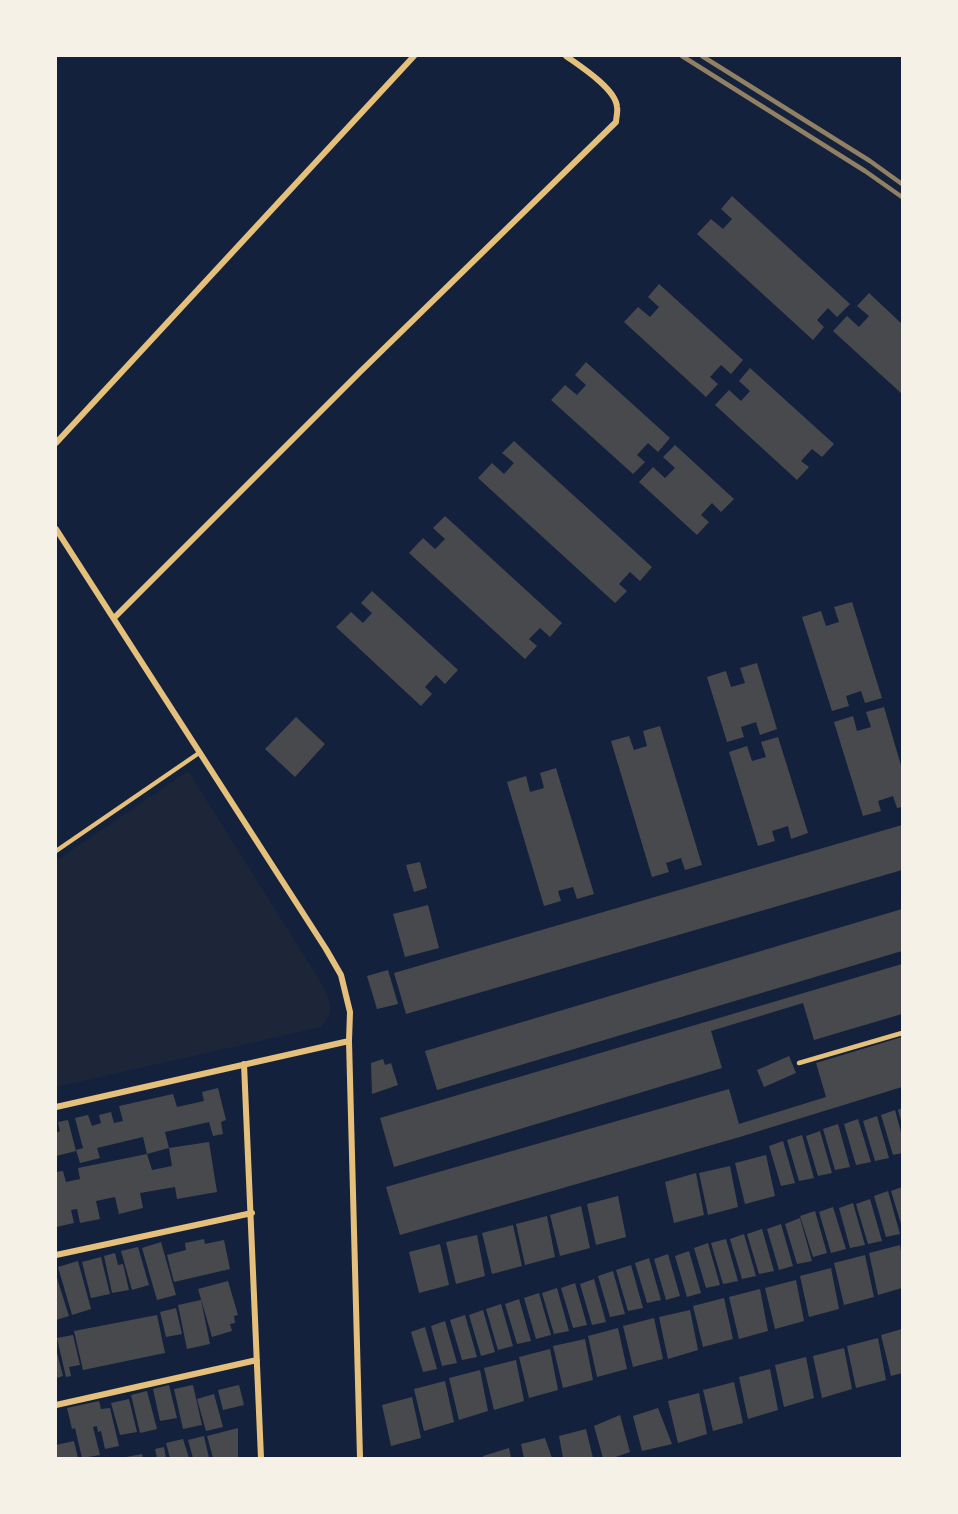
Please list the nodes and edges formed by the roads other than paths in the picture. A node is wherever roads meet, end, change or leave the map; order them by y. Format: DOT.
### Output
graph roads {
  1 [pos="414,56"];
  2 [pos="566,56"];
  3 [pos="56,443"];
  4 [pos="56,529"];
  5 [pos="114,618"];
  6 [pos="199,753"];
  7 [pos="56,851"];
  8 [pos="903,1034"];
  9 [pos="349,1041"];
  10 [pos="799,1063"];
  11 [pos="244,1064"];
  12 [pos="56,1107"];
  13 [pos="252,1213"];
  14 [pos="56,1255"];
  15 [pos="257,1360"];
  16 [pos="56,1405"];
  17 [pos="261,1458"];
  18 [pos="360,1458"];
  1 -- 3 [label="street"];
  2 -- 5 [label="street"];
  4 -- 5 [label="street"];
  5 -- 6 [label="street"];
  6 -- 7 [label="lane"];
  6 -- 9 [label="street"];
  8 -- 10 [label="lane"];
  9 -- 11 [label="street"];
  9 -- 18 [label="street"];
  11 -- 12 [label="street"];
  11 -- 13 [label="street"];
  13 -- 14 [label="street"];
  13 -- 15 [label="street"];
  15 -- 16 [label="street"];
  15 -- 17 [label="street"];
}
